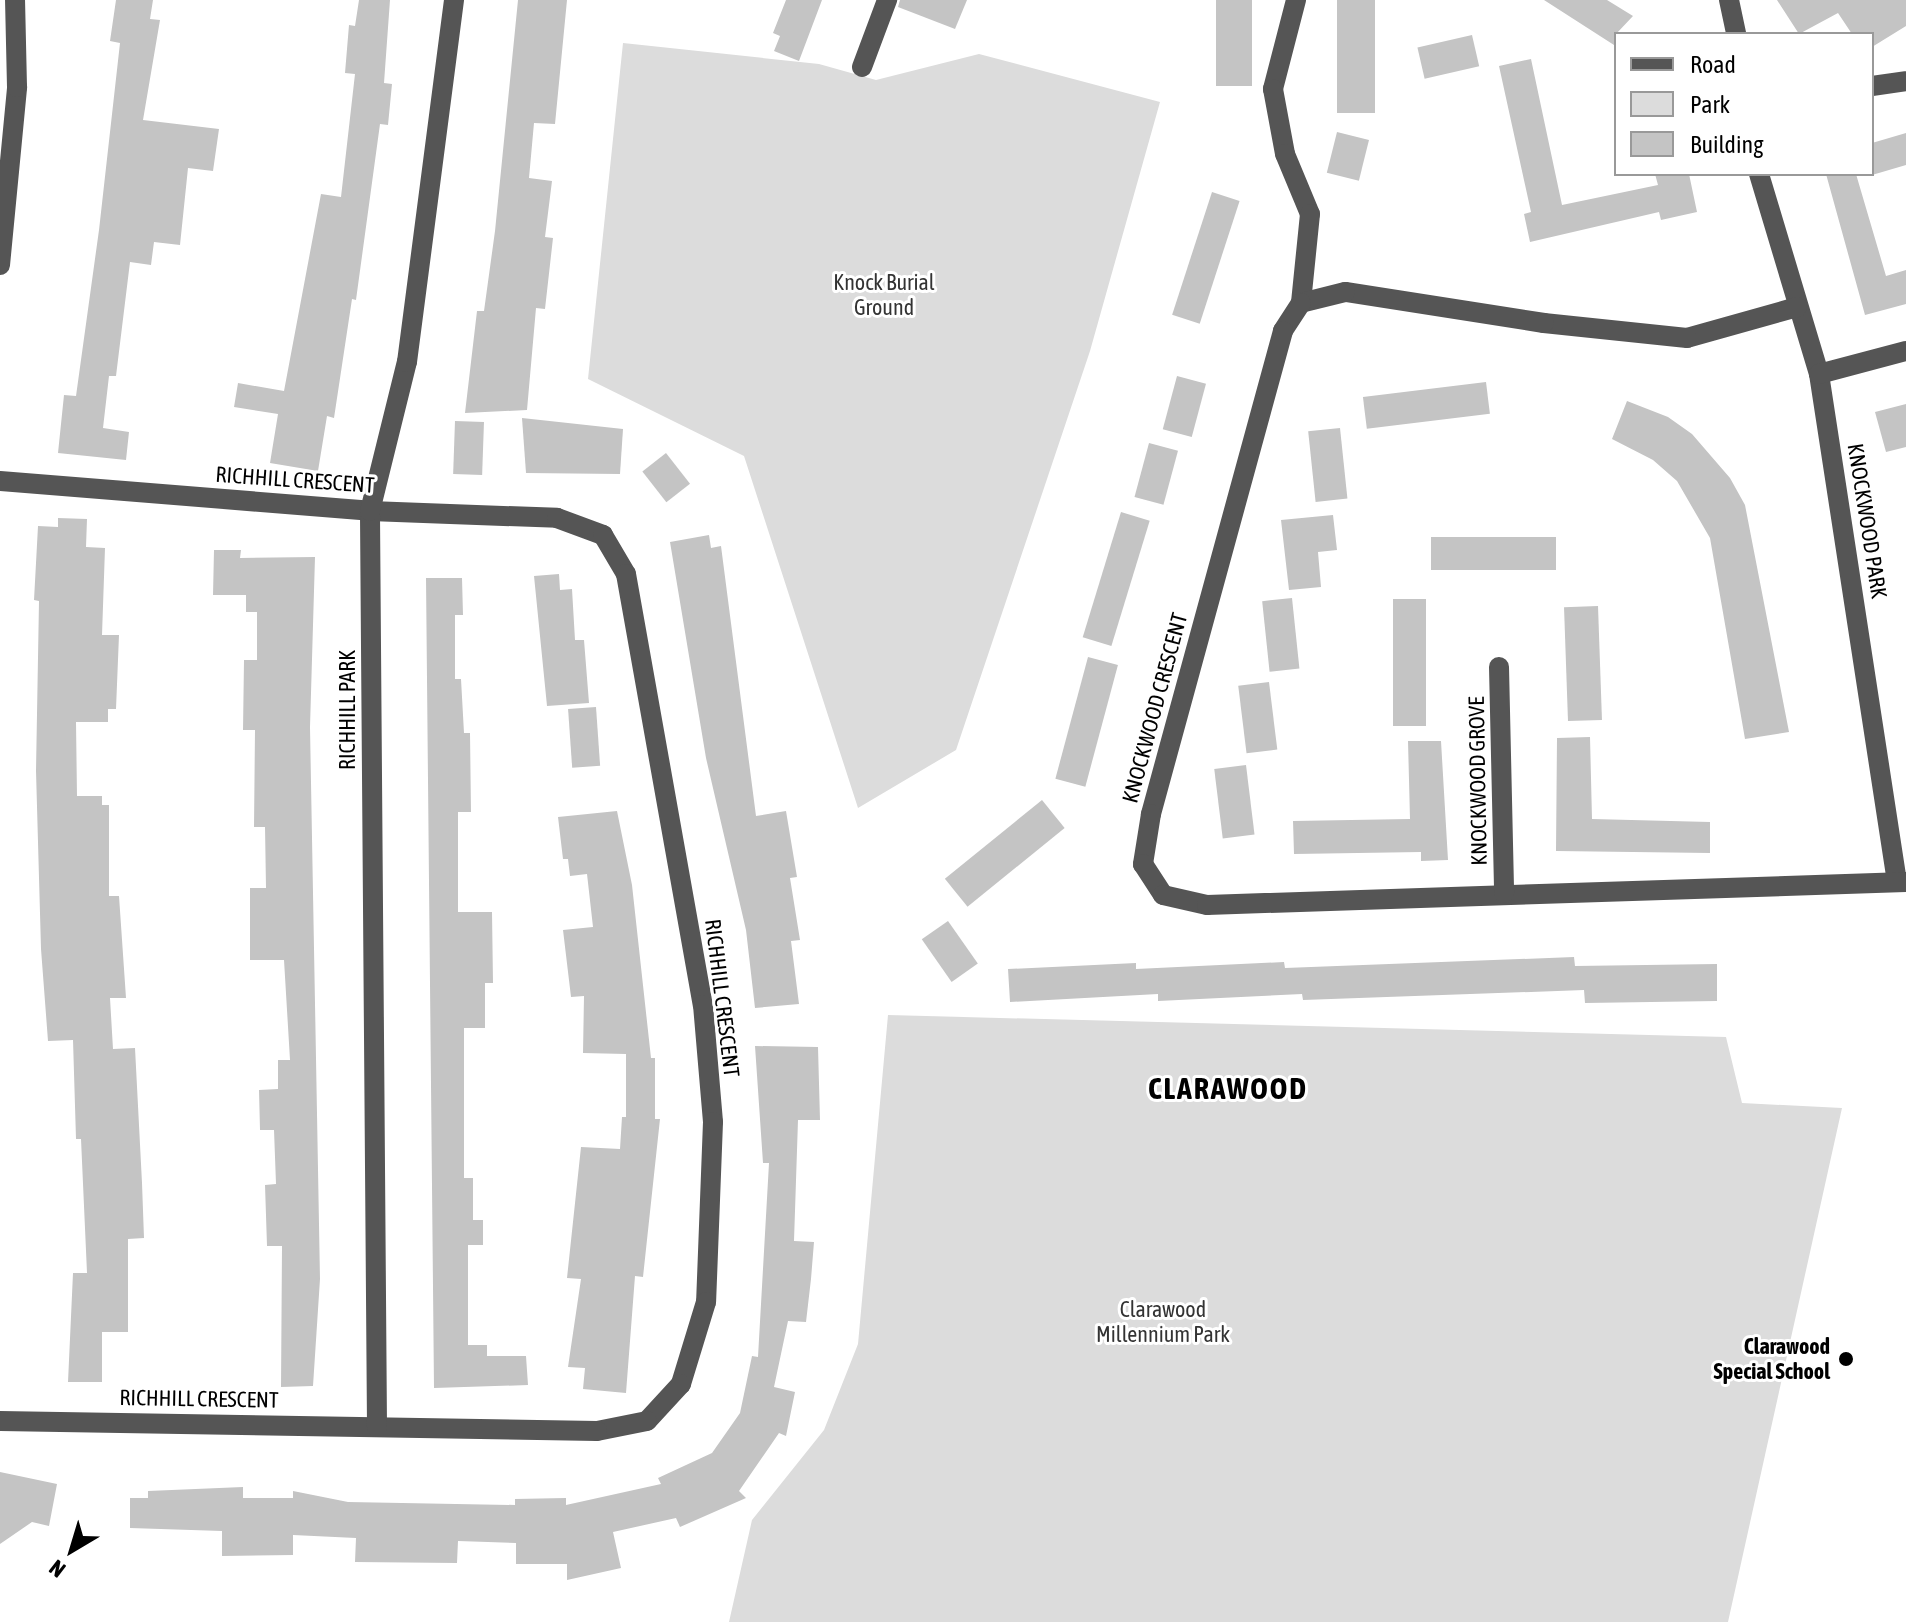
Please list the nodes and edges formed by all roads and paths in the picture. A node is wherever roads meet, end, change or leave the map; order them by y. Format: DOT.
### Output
graph roads {
  1 [pos="15,0"];
  2 [pos="454,0"];
  3 [pos="887,0"];
  4 [pos="1296,0"];
  5 [pos="1729,0"];
  6 [pos="1736,32"];
  7 [pos="862,67"];
  8 [pos="1906,81"];
  9 [pos="1874,86"];
  10 [pos="1760,176"];
  11 [pos="0,265"];
  12 [pos="1301,303"];
  13 [pos="1797,307"];
  14 [pos="1906,351"];
  15 [pos="1819,374"];
  16 [pos="0,481"];
  17 [pos="370,511"];
  18 [pos="1499,667"];
  19 [pos="1902,882"];
  20 [pos="1504,893"];
  21 [pos="0,1421"];
  22 [pos="377,1427"];
  1 -- 11 [label="street"];
  2 -- 17 [label="street, RICHHILL PARK"];
  3 -- 7 [label="street"];
  4 -- 12 [label="street"];
  5 -- 6 [label="street"];
  8 -- 9 [label="street"];
  10 -- 13 [label="street, KNOCKWOOD PARK"];
  12 -- 13 [label="street"];
  12 -- 20 [label="street, KNOCKWOOD CRESCENT"];
  13 -- 15 [label="street, KNOCKWOOD PARK"];
  14 -- 15 [label="street"];
  15 -- 19 [label="street, KNOCKWOOD PARK"];
  16 -- 17 [label="street, RICHHILL CRESCENT"];
  17 -- 22 [label="street, RICHHILL PARK"];
  17 -- 22 [label="street, RICHHILL CRESCENT"];
  18 -- 20 [label="street, KNOCKWOOD GROVE"];
  19 -- 20 [label="street, KNOCKWOOD CRESCENT"];
  21 -- 22 [label="street, RICHHILL CRESCENT"];
}
